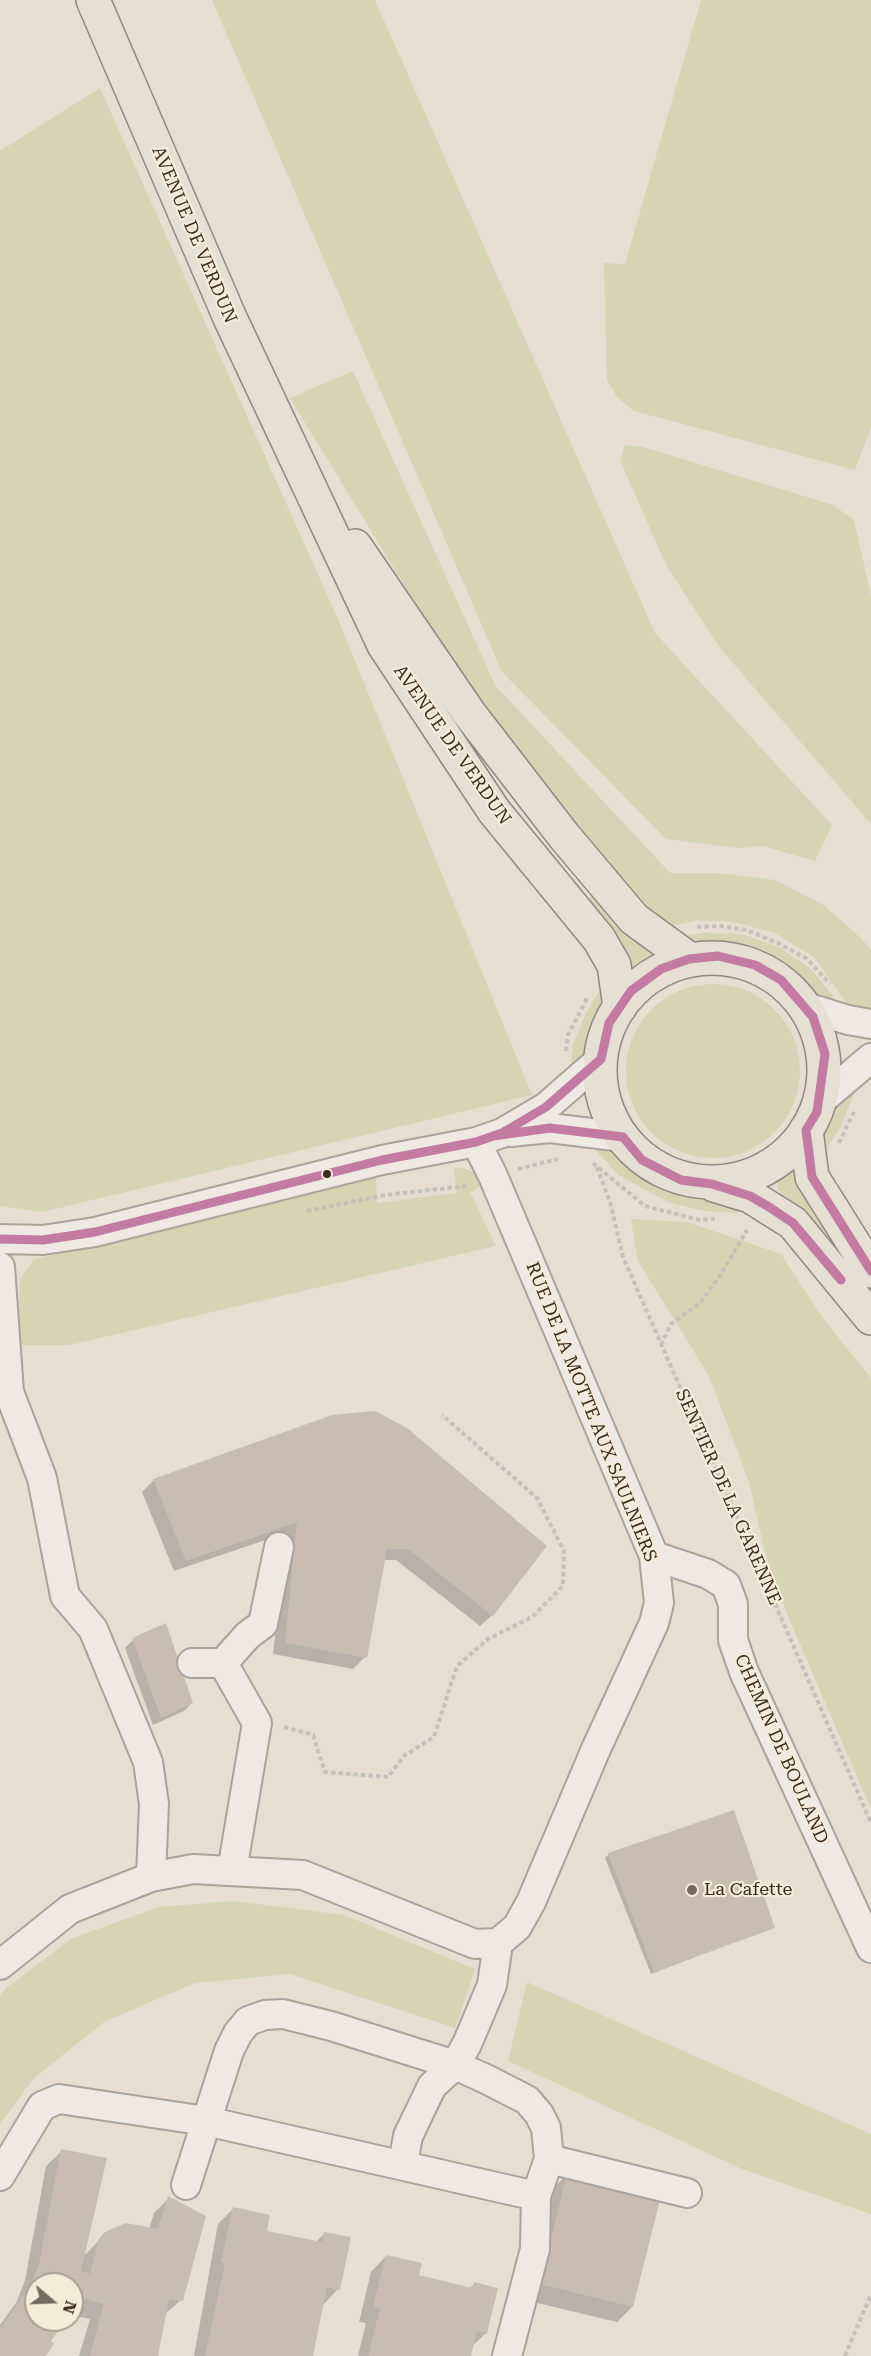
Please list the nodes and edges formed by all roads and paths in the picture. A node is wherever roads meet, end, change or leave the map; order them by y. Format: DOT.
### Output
graph roads {
  1 [pos="93,0"];
  2 [pos="301,468"];
  3 [pos="694,927"];
  4 [pos="689,959"];
  5 [pos="832,987"];
  6 [pos="594,989"];
  7 [pos="803,1006"];
  8 [pos="620,1007"];
  9 [pos="871,1024"];
  10 [pos="871,1058"];
  11 [pos="601,1059"];
  12 [pos="564,1061"];
  13 [pos="812,1116"];
  14 [pos="489,1137"];
  15 [pos="623,1137"];
  16 [pos="590,1160"];
  17 [pos="597,1166"];
  18 [pos="712,1184"];
  19 [pos="719,1219"];
  20 [pos="748,1227"];
  21 [pos="0,1252"];
  22 [pos="871,1271"];
  23 [pos="871,1318"];
  24 [pos="661,1345"];
  25 [pos="442,1415"];
  26 [pos="279,1547"];
  27 [pos="654,1556"];
  28 [pos="223,1662"];
  29 [pos="192,1663"];
  30 [pos="257,1723"];
  31 [pos="871,1823"];
  32 [pos="232,1871"];
  33 [pos="151,1877"];
  34 [pos="498,1943"];
  35 [pos="871,1948"];
  36 [pos="0,1965"];
  37 [pos="455,2065"];
  38 [pos="206,2121"];
  39 [pos="549,2159"];
  40 [pos="403,2164"];
  41 [pos="0,2176"];
  42 [pos="186,2185"];
  43 [pos="687,2193"];
  44 [pos="536,2196"];
  45 [pos="871,2294"];
  46 [pos="507,2356"];
  47 [pos="845,2356"];
  1 -- 2 [label="main road, AVENUE DE VERDUN"];
  2 -- 4 [label="main road, AVENUE DE VERDUN"];
  2 -- 8 [label="main road, AVENUE DE VERDUN"];
  3 -- 5 [label="path"];
  4 -- 7 [label="main road"];
  4 -- 8 [label="main road"];
  6 -- 12 [label="path"];
  7 -- 9 [label="street"];
  7 -- 13 [label="main road"];
  8 -- 11 [label="main road"];
  10 -- 13 [label="street"];
  11 -- 14 [label="street"];
  11 -- 15 [label="main road"];
  13 -- 18 [label="main road"];
  13 -- 22 [label="main road"];
  14 -- 15 [label="street"];
  14 -- 21 [label="street"];
  14 -- 27 [label="street, RUE DE LA MOTTE AUX SAULNIERS"];
  15 -- 18 [label="main road"];
  16 -- 17 [label="path"];
  17 -- 19 [label="path"];
  17 -- 24 [label="path, SENTIER DE LA GARENNE"];
  18 -- 23 [label="main road"];
  20 -- 24 [label="path"];
  21 -- 33 [label="street"];
  24 -- 31 [label="path, SENTIER DE LA GARENNE"];
  25 -- 30 [label="path"];
  26 -- 28 [label="street"];
  27 -- 34 [label="street, RUE DE LA MOTTE AUX SAULNIERS"];
  27 -- 35 [label="street, CHEMIN DE BOULAND"];
  28 -- 29 [label="street"];
  28 -- 30 [label="street"];
  30 -- 32 [label="street"];
  32 -- 33 [label="street"];
  32 -- 34 [label="street"];
  33 -- 36 [label="street"];
  34 -- 37 [label="street"];
  37 -- 38 [label="street"];
  37 -- 39 [label="street"];
  37 -- 40 [label="street"];
  38 -- 40 [label="street"];
  38 -- 41 [label="street"];
  38 -- 42 [label="street"];
  39 -- 43 [label="street"];
  39 -- 44 [label="street"];
  40 -- 44 [label="street"];
  44 -- 46 [label="street"];
  45 -- 47 [label="path"];
}
